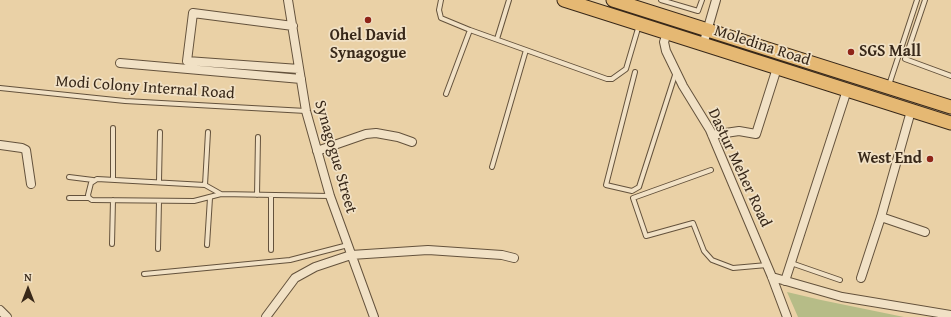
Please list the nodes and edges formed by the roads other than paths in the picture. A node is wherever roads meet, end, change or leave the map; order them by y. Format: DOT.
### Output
graph roads {
  1 [pos="288,0"];
  2 [pos="441,0"];
  3 [pos="509,0"];
  4 [pos="564,0"];
  5 [pos="661,0"];
  6 [pos="702,0"];
  7 [pos="716,0"];
  8 [pos="917,0"];
  9 [pos="925,0"];
  10 [pos="617,1"];
  11 [pos="639,24"];
  12 [pos="293,26"];
  13 [pos="470,30"];
  14 [pos="707,30"];
  15 [pos="667,33"];
  16 [pos="497,40"];
  17 [pos="703,45"];
  18 [pos="526,50"];
  19 [pos="120,63"];
  20 [pos="777,68"];
  21 [pos="299,69"];
  22 [pos="635,72"];
  23 [pos="676,72"];
  24 [pos="951,76"];
  25 [pos="300,79"];
  26 [pos="888,87"];
  27 [pos="0,88"];
  28 [pos="847,90"];
  29 [pos="446,94"];
  30 [pos="951,107"];
  31 [pos="306,111"];
  32 [pos="911,111"];
  33 [pos="951,123"];
  34 [pos="113,128"];
  35 [pos="160,132"];
  36 [pos="208,132"];
  37 [pos="712,135"];
  38 [pos="258,137"];
  39 [pos="412,142"];
  40 [pos="0,145"];
  41 [pos="317,152"];
  42 [pos="492,167"];
  43 [pos="711,170"];
  44 [pos="69,178"];
  45 [pos="113,179"];
  46 [pos="93,180"];
  47 [pos="159,181"];
  48 [pos="31,184"];
  49 [pos="205,185"];
  50 [pos="221,194"];
  51 [pos="257,195"];
  52 [pos="271,195"];
  53 [pos="330,196"];
  54 [pos="69,198"];
  55 [pos="89,198"];
  56 [pos="210,198"];
  57 [pos="113,200"];
  58 [pos="159,201"];
  59 [pos="881,217"];
  60 [pos="925,232"];
  61 [pos="112,244"];
  62 [pos="207,245"];
  63 [pos="348,245"];
  64 [pos="158,249"];
  65 [pos="271,250"];
  66 [pos="351,255"];
  67 [pos="514,258"];
  68 [pos="791,263"];
  69 [pos="767,264"];
  70 [pos="144,274"];
  71 [pos="772,277"];
  72 [pos="861,278"];
  73 [pos="840,280"];
  74 [pos="786,281"];
  75 [pos="0,310"];
  76 [pos="951,315"];
  77 [pos="7,317"];
  78 [pos="266,317"];
  79 [pos="374,317"];
  80 [pos="786,317"];
  1 -- 12 [label="street, Synagogue Street"];
  2 -- 13 [label="lane"];
  3 -- 16 [label="lane"];
  4 -- 11 [label="main road, Moledina Road"];
  5 -- 6 [label="lane"];
  7 -- 14 [label="street"];
  8 -- 26 [label="lane"];
  9 -- 24 [label="lane"];
  10 -- 14 [label="main road, Moledina Road"];
  11 -- 15 [label="main road, Moledina Road"];
  11 -- 18 [label="lane"];
  12 -- 21 [label="street, Synagogue Street"];
  12 -- 21 [label="street"];
  13 -- 16 [label="lane"];
  13 -- 29 [label="lane"];
  14 -- 17 [label="street"];
  14 -- 26 [label="main road, Moledina Road"];
  15 -- 17 [label="main road, Moledina Road"];
  15 -- 23 [label="street, Dastur Meher Road"];
  16 -- 18 [label="lane"];
  17 -- 20 [label="main road, Moledina Road"];
  18 -- 42 [label="lane"];
  19 -- 25 [label="street"];
  20 -- 28 [label="main road, Moledina Road"];
  20 -- 37 [label="street"];
  21 -- 25 [label="street, Synagogue Street"];
  22 -- 23 [label="lane"];
  23 -- 37 [label="street, Dastur Meher Road"];
  25 -- 31 [label="street, Synagogue Street"];
  26 -- 30 [label="main road, Moledina Road"];
  27 -- 31 [label="lane, Modi Colony Internal Road"];
  28 -- 32 [label="main road, Moledina Road"];
  28 -- 68 [label="street"];
  31 -- 41 [label="street, Synagogue Street"];
  32 -- 33 [label="main road, Moledina Road"];
  32 -- 59 [label="street"];
  34 -- 45 [label="lane"];
  35 -- 47 [label="lane"];
  36 -- 49 [label="lane"];
  37 -- 69 [label="street, Dastur Meher Road"];
  38 -- 51 [label="lane"];
  39 -- 41 [label="street"];
  40 -- 48 [label="street"];
  41 -- 53 [label="street, Synagogue Street"];
  43 -- 69 [label="lane"];
  44 -- 46 [label="lane"];
  45 -- 46 [label="lane"];
  45 -- 47 [label="lane"];
  46 -- 55 [label="lane"];
  47 -- 49 [label="lane"];
  49 -- 50 [label="lane"];
  50 -- 51 [label="lane"];
  50 -- 56 [label="lane"];
  51 -- 52 [label="lane"];
  52 -- 53 [label="lane"];
  52 -- 65 [label="lane"];
  53 -- 63 [label="street, Synagogue Street"];
  54 -- 55 [label="lane"];
  55 -- 57 [label="lane"];
  56 -- 58 [label="lane"];
  56 -- 62 [label="lane"];
  57 -- 58 [label="lane"];
  57 -- 61 [label="lane"];
  58 -- 64 [label="lane"];
  59 -- 60 [label="street"];
  59 -- 72 [label="street"];
  63 -- 66 [label="street, Synagogue Street"];
  63 -- 70 [label="lane"];
  66 -- 67 [label="street"];
  66 -- 78 [label="street"];
  66 -- 79 [label="street, Synagogue Street"];
  68 -- 73 [label="lane"];
  68 -- 74 [label="street"];
  69 -- 71 [label="street, Dastur Meher Road"];
  71 -- 74 [label="street"];
  71 -- 80 [label="street, Dastur Meher Road"];
  74 -- 76 [label="street"];
  75 -- 77 [label="street"];
}
